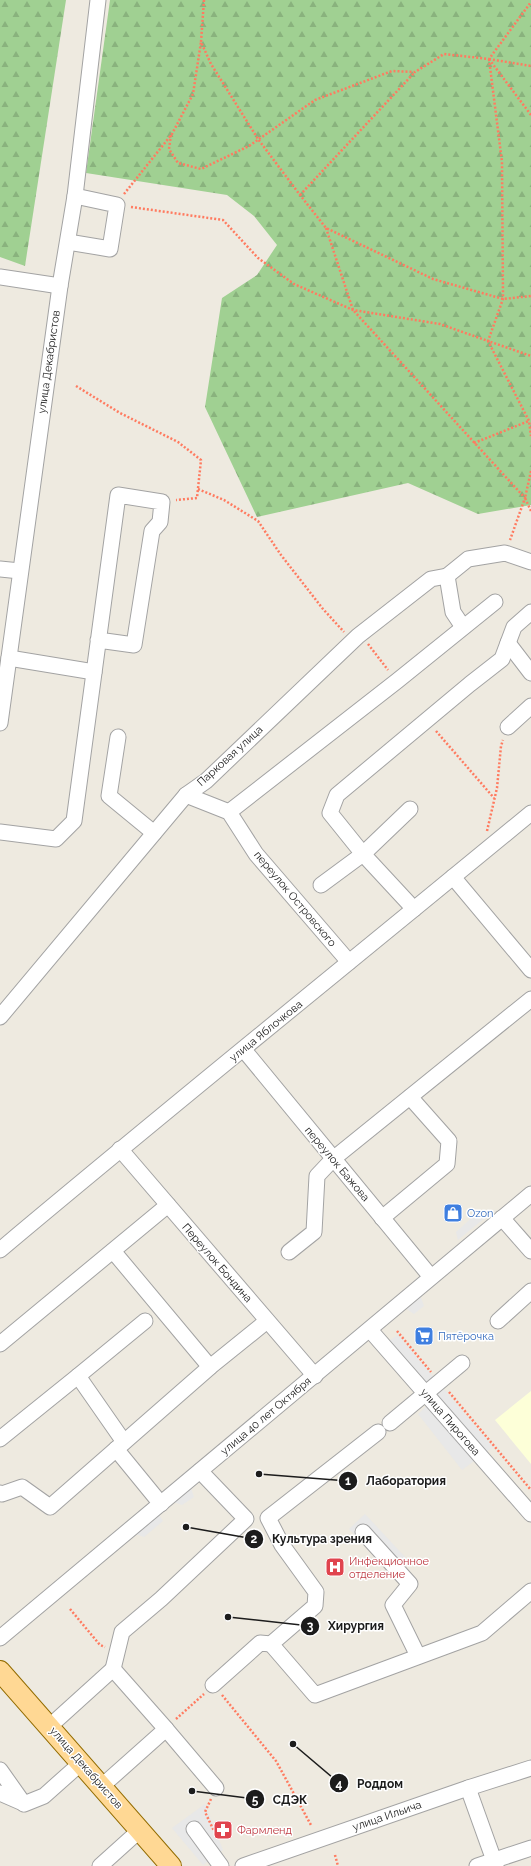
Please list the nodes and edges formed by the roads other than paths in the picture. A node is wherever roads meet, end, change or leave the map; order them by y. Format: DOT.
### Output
graph roads {
  1 [pos="98,0"];
  2 [pos="75,196"];
  3 [pos="68,242"];
  4 [pos="0,277"];
  5 [pos="60,286"];
  6 [pos="531,562"];
  7 [pos="0,569"];
  8 [pos="20,571"];
  9 [pos="447,576"];
  10 [pos="495,602"];
  11 [pos="531,612"];
  12 [pos="464,627"];
  13 [pos="98,640"];
  14 [pos="508,643"];
  15 [pos="9,658"];
  16 [pos="94,672"];
  17 [pos="531,673"];
  18 [pos="531,706"];
  19 [pos="0,723"];
  20 [pos="508,727"];
  21 [pos="118,737"];
  22 [pos="186,795"];
  23 [pos="410,809"];
  24 [pos="229,812"];
  25 [pos="531,813"];
  26 [pos="0,832"];
  27 [pos="154,833"];
  28 [pos="363,854"];
  29 [pos="453,877"];
  30 [pos="321,885"];
  31 [pos="414,909"];
  32 [pos="349,962"];
  33 [pos="531,970"];
  34 [pos="531,999"];
  35 [pos="0,1017"];
  36 [pos="244,1050"];
  37 [pos="410,1097"];
  38 [pos="120,1149"];
  39 [pos="333,1159"];
  40 [pos="531,1194"];
  41 [pos="168,1204"];
  42 [pos="382,1218"];
  43 [pos="502,1218"];
  44 [pos="0,1250"];
  45 [pos="113,1250"];
  46 [pos="531,1251"];
  47 [pos="289,1252"];
  48 [pos="431,1278"];
  49 [pos="531,1291"];
  50 [pos="145,1321"];
  51 [pos="267,1321"];
  52 [pos="498,1321"];
  53 [pos="370,1330"];
  54 [pos="0,1344"];
  55 [pos="462,1364"];
  56 [pos="210,1367"];
  57 [pos="78,1376"];
  58 [pos="315,1376"];
  59 [pos="426,1394"];
  60 [pos="390,1423"];
  61 [pos="378,1432"];
  62 [pos="0,1439"];
  63 [pos="120,1446"];
  64 [pos="200,1472"];
  65 [pos="0,1493"];
  66 [pos="161,1504"];
  67 [pos="531,1514"];
  68 [pos="363,1532"];
  69 [pos="531,1591"];
  70 [pos="0,1638"];
  71 [pos="271,1644"];
  72 [pos="418,1656"];
  73 [pos="113,1669"];
  74 [pos="0,1671"];
  75 [pos="213,1685"];
  76 [pos="50,1726"];
  77 [pos="166,1729"];
  78 [pos="81,1763"];
  79 [pos="531,1768"];
  80 [pos="0,1770"];
  81 [pos="102,1786"];
  82 [pos="216,1788"];
  83 [pos="468,1788"];
  84 [pos="0,1792"];
  85 [pos="24,1804"];
  86 [pos="194,1829"];
  87 [pos="140,1830"];
  88 [pos="531,1848"];
  89 [pos="495,1863"];
  90 [pos="100,1866"];
  91 [pos="171,1866"];
  92 [pos="221,1866"];
  93 [pos="243,1866"];
  94 [pos="477,1866"];
  1 -- 2 [label="street, улица Декабристов"];
  2 -- 3 [label="street, улица Декабристов"];
  2 -- 3 [label="street"];
  3 -- 5 [label="street, улица Декабристов"];
  4 -- 5 [label="street"];
  5 -- 8 [label="street, улица Декабристов"];
  6 -- 9 [label="street, Парковая улица"];
  7 -- 8 [label="street"];
  8 -- 15 [label="street, улица Декабристов"];
  9 -- 12 [label="street"];
  9 -- 22 [label="street, Парковая улица"];
  10 -- 12 [label="street"];
  11 -- 14 [label="street"];
  12 -- 24 [label="street"];
  13 -- 13 [label="street"];
  13 -- 16 [label="street"];
  14 -- 17 [label="street"];
  14 -- 28 [label="street"];
  15 -- 16 [label="street"];
  15 -- 19 [label="street, улица Декабристов"];
  16 -- 26 [label="street"];
  18 -- 20 [label="street"];
  21 -- 27 [label="street"];
  22 -- 24 [label="street"];
  22 -- 27 [label="street, Парковая улица"];
  23 -- 28 [label="street"];
  24 -- 32 [label="street, переулок Островского"];
  25 -- 29 [label="street, улица Яблочкова"];
  27 -- 35 [label="street, Парковая улица"];
  28 -- 30 [label="street"];
  28 -- 31 [label="street"];
  29 -- 31 [label="street, улица Яблочкова"];
  29 -- 33 [label="street"];
  31 -- 32 [label="street, улица Яблочкова"];
  32 -- 36 [label="street, улица Яблочкова"];
  34 -- 37 [label="street"];
  36 -- 38 [label="street, улица Яблочкова"];
  36 -- 39 [label="street, переулок Бажова"];
  37 -- 39 [label="street"];
  37 -- 42 [label="street"];
  38 -- 41 [label="street, Переулок Бондина"];
  38 -- 44 [label="street, улица Яблочкова"];
  39 -- 42 [label="street, переулок Бажова"];
  39 -- 47 [label="street"];
  40 -- 43 [label="street, улица 40 лет Октября"];
  41 -- 45 [label="street"];
  41 -- 51 [label="street, Переулок Бондина"];
  42 -- 48 [label="street, переулок Бажова"];
  43 -- 46 [label="street"];
  43 -- 48 [label="street, улица 40 лет Октября"];
  45 -- 54 [label="street"];
  45 -- 56 [label="street"];
  48 -- 53 [label="street, улица 40 лет Октября"];
  49 -- 52 [label="street"];
  50 -- 57 [label="street"];
  51 -- 56 [label="street"];
  51 -- 58 [label="street, Переулок Бондина"];
  53 -- 58 [label="street, улица 40 лет Октября"];
  53 -- 59 [label="street, улица Пирогова"];
  55 -- 59 [label="street"];
  56 -- 63 [label="street"];
  57 -- 62 [label="street"];
  57 -- 63 [label="street"];
  58 -- 64 [label="street, улица 40 лет Октября"];
  59 -- 60 [label="street"];
  59 -- 67 [label="street, улица Пирогова"];
  61 -- 71 [label="street"];
  63 -- 65 [label="street"];
  63 -- 66 [label="street"];
  64 -- 66 [label="street, улица 40 лет Октября"];
  64 -- 73 [label="street"];
  66 -- 70 [label="street, улица 40 лет Октября"];
  68 -- 72 [label="street"];
  69 -- 72 [label="street"];
  71 -- 72 [label="street"];
  71 -- 75 [label="street"];
  73 -- 76 [label="street"];
  73 -- 77 [label="street"];
  74 -- 76 [label="main road, улица Декабристов"];
  76 -- 78 [label="main road, улица Декабристов"];
  77 -- 81 [label="street"];
  77 -- 82 [label="street"];
  78 -- 81 [label="main road, улица Декабристов"];
  78 -- 85 [label="street"];
  79 -- 83 [label="street, улица Ильича"];
  80 -- 85 [label="street"];
  81 -- 87 [label="main road, улица Декабристов"];
  83 -- 89 [label="street"];
  83 -- 93 [label="street, улица Ильича"];
  84 -- 85 [label="street"];
  86 -- 92 [label="street"];
  87 -- 90 [label="street"];
  87 -- 91 [label="main road, улица Декабристов"];
  88 -- 89 [label="street"];
  89 -- 94 [label="street"];
}
